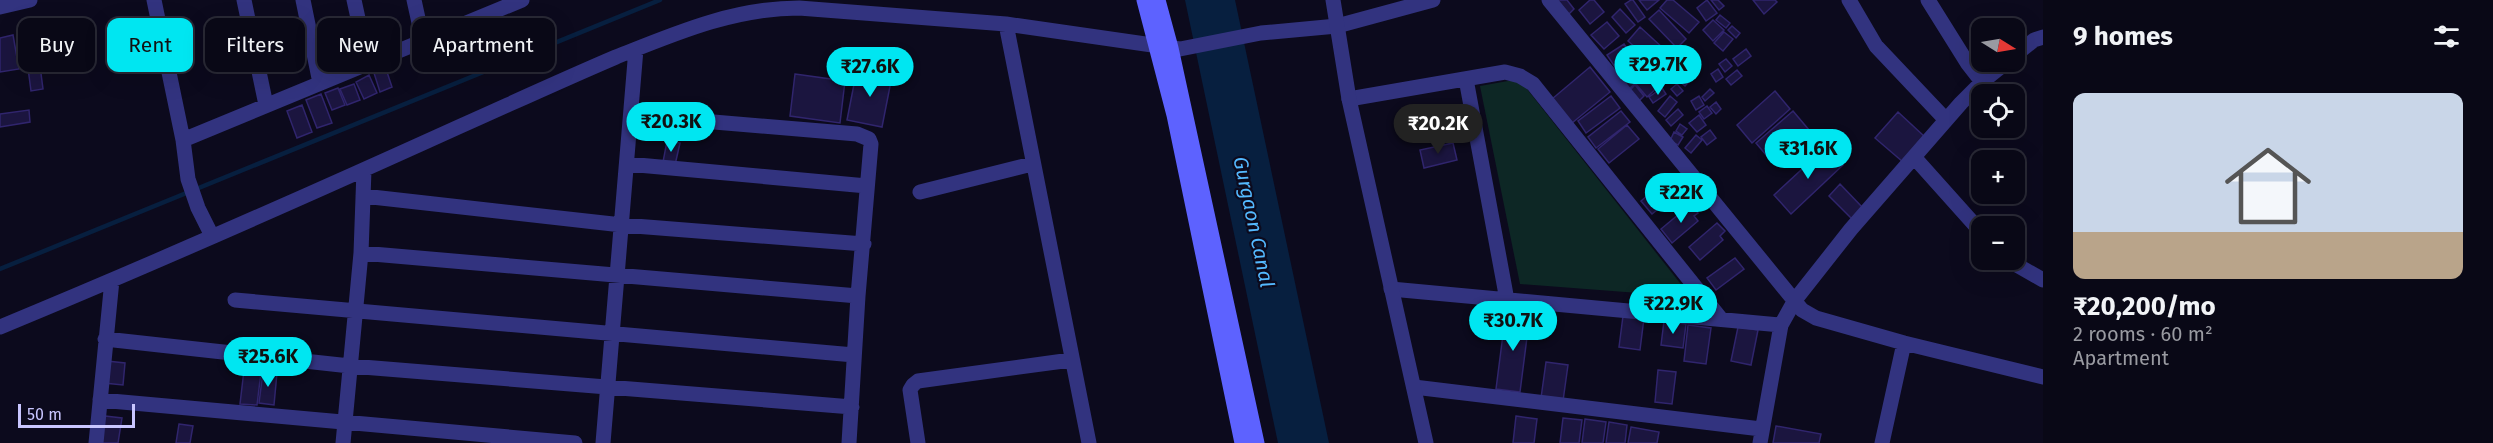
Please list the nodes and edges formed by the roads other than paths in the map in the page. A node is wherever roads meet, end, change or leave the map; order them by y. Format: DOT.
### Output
graph roads {
  1 [pos="30,0"];
  2 [pos="154,0"];
  3 [pos="244,0"];
  4 [pos="303,0"];
  5 [pos="354,0"];
  6 [pos="414,0"];
  7 [pos="522,0"];
  8 [pos="1144,0"];
  9 [pos="1158,0"];
  10 [pos="1333,0"];
  11 [pos="1432,0"];
  12 [pos="1549,0"];
  13 [pos="1849,0"];
  14 [pos="1928,0"];
  15 [pos="769,4"];
  16 [pos="0,7"];
  17 [pos="358,18"];
  18 [pos="418,18"];
  19 [pos="479,18"];
  20 [pos="1006,24"];
  21 [pos="1336,26"];
  22 [pos="2043,37"];
  23 [pos="1164,47"];
  24 [pos="2025,47"];
  25 [pos="636,49"];
  26 [pos="346,72"];
  27 [pos="1994,72"];
  28 [pos="1466,79"];
  29 [pos="1982,82"];
  30 [pos="320,83"];
  31 [pos="1349,99"];
  32 [pos="266,105"];
  33 [pos="631,115"];
  34 [pos="1946,120"];
  35 [pos="183,140"];
  36 [pos="1914,157"];
  37 [pos="627,164"];
  38 [pos="1032,164"];
  39 [pos="364,170"];
  40 [pos="867,186"];
  41 [pos="920,192"];
  42 [pos="363,196"];
  43 [pos="1971,221"];
  44 [pos="622,225"];
  45 [pos="212,236"];
  46 [pos="864,244"];
  47 [pos="361,253"];
  48 [pos="2025,269"];
  49 [pos="617,277"];
  50 [pos="2043,279"];
  51 [pos="112,280"];
  52 [pos="1391,289"];
  53 [pos="858,296"];
  54 [pos="235,300"];
  55 [pos="1507,300"];
  56 [pos="1795,300"];
  57 [pos="357,311"];
  58 [pos="1721,319"];
  59 [pos="1781,325"];
  60 [pos="0,327"];
  61 [pos="613,333"];
  62 [pos="105,339"];
  63 [pos="1904,343"];
  64 [pos="854,355"];
  65 [pos="1071,360"];
  66 [pos="351,366"];
  67 [pos="2043,377"];
  68 [pos="1413,387"];
  69 [pos="608,388"];
  70 [pos="100,400"];
  71 [pos="852,406"];
  72 [pos="345,422"];
  73 [pos="1760,436"];
  74 [pos="96,443"];
  75 [pos="343,443"];
  76 [pos="575,443"];
  77 [pos="603,443"];
  78 [pos="849,443"];
  79 [pos="918,443"];
  80 [pos="1089,443"];
  81 [pos="1242,443"];
  82 [pos="1257,443"];
  83 [pos="1426,443"];
  84 [pos="1882,443"];
  1 -- 16 [label="street"];
  2 -- 35 [label="street"];
  3 -- 32 [label="street"];
  4 -- 30 [label="street"];
  5 -- 17 [label="street"];
  6 -- 18 [label="street"];
  7 -- 19 [label="street"];
  8 -- 23 [label="main road"];
  9 -- 23 [label="main road"];
  10 -- 21 [label="street"];
  11 -- 21 [label="street"];
  12 -- 56 [label="street"];
  13 -- 34 [label="street"];
  14 -- 29 [label="street"];
  15 -- 20 [label="street"];
  15 -- 25 [label="street"];
  20 -- 23 [label="street"];
  20 -- 38 [label="street"];
  21 -- 23 [label="street"];
  21 -- 31 [label="street"];
  22 -- 24 [label="street"];
  23 -- 81 [label="main road"];
  23 -- 82 [label="main road"];
  25 -- 33 [label="street"];
  25 -- 39 [label="street"];
  26 -- 30 [label="street"];
  27 -- 29 [label="street"];
  28 -- 31 [label="street"];
  28 -- 55 [label="street"];
  28 -- 58 [label="street"];
  29 -- 34 [label="street"];
  30 -- 32 [label="street"];
  31 -- 52 [label="street"];
  32 -- 35 [label="street"];
  33 -- 37 [label="street"];
  33 -- 40 [label="street"];
  34 -- 36 [label="street"];
  35 -- 45 [label="street"];
  36 -- 43 [label="street"];
  36 -- 56 [label="street"];
  37 -- 40 [label="street"];
  37 -- 44 [label="street"];
  38 -- 41 [label="street"];
  38 -- 65 [label="street"];
  39 -- 42 [label="street"];
  39 -- 45 [label="street"];
  40 -- 46 [label="street"];
  42 -- 44 [label="street"];
  42 -- 47 [label="street"];
  44 -- 46 [label="street"];
  44 -- 49 [label="street"];
  45 -- 51 [label="street"];
  46 -- 53 [label="street"];
  47 -- 49 [label="street"];
  47 -- 57 [label="street"];
  48 -- 50 [label="street"];
  49 -- 53 [label="street"];
  49 -- 61 [label="street"];
  51 -- 60 [label="street"];
  51 -- 62 [label="street"];
  52 -- 55 [label="street"];
  52 -- 68 [label="street"];
  53 -- 64 [label="street"];
  54 -- 57 [label="street"];
  55 -- 58 [label="street"];
  56 -- 59 [label="street"];
  56 -- 63 [label="street"];
  57 -- 61 [label="street"];
  57 -- 66 [label="street"];
  58 -- 59 [label="street"];
  59 -- 73 [label="street"];
  61 -- 64 [label="street"];
  61 -- 69 [label="street"];
  62 -- 66 [label="street"];
  62 -- 70 [label="street"];
  63 -- 67 [label="street"];
  63 -- 84 [label="street"];
  64 -- 71 [label="street"];
  65 -- 79 [label="street"];
  65 -- 80 [label="street"];
  66 -- 69 [label="street"];
  66 -- 72 [label="street"];
  68 -- 73 [label="street"];
  68 -- 83 [label="street"];
  69 -- 71 [label="street"];
  69 -- 77 [label="street"];
  70 -- 72 [label="street"];
  70 -- 74 [label="street"];
  71 -- 78 [label="street"];
  72 -- 75 [label="street"];
  72 -- 76 [label="street"];
}
